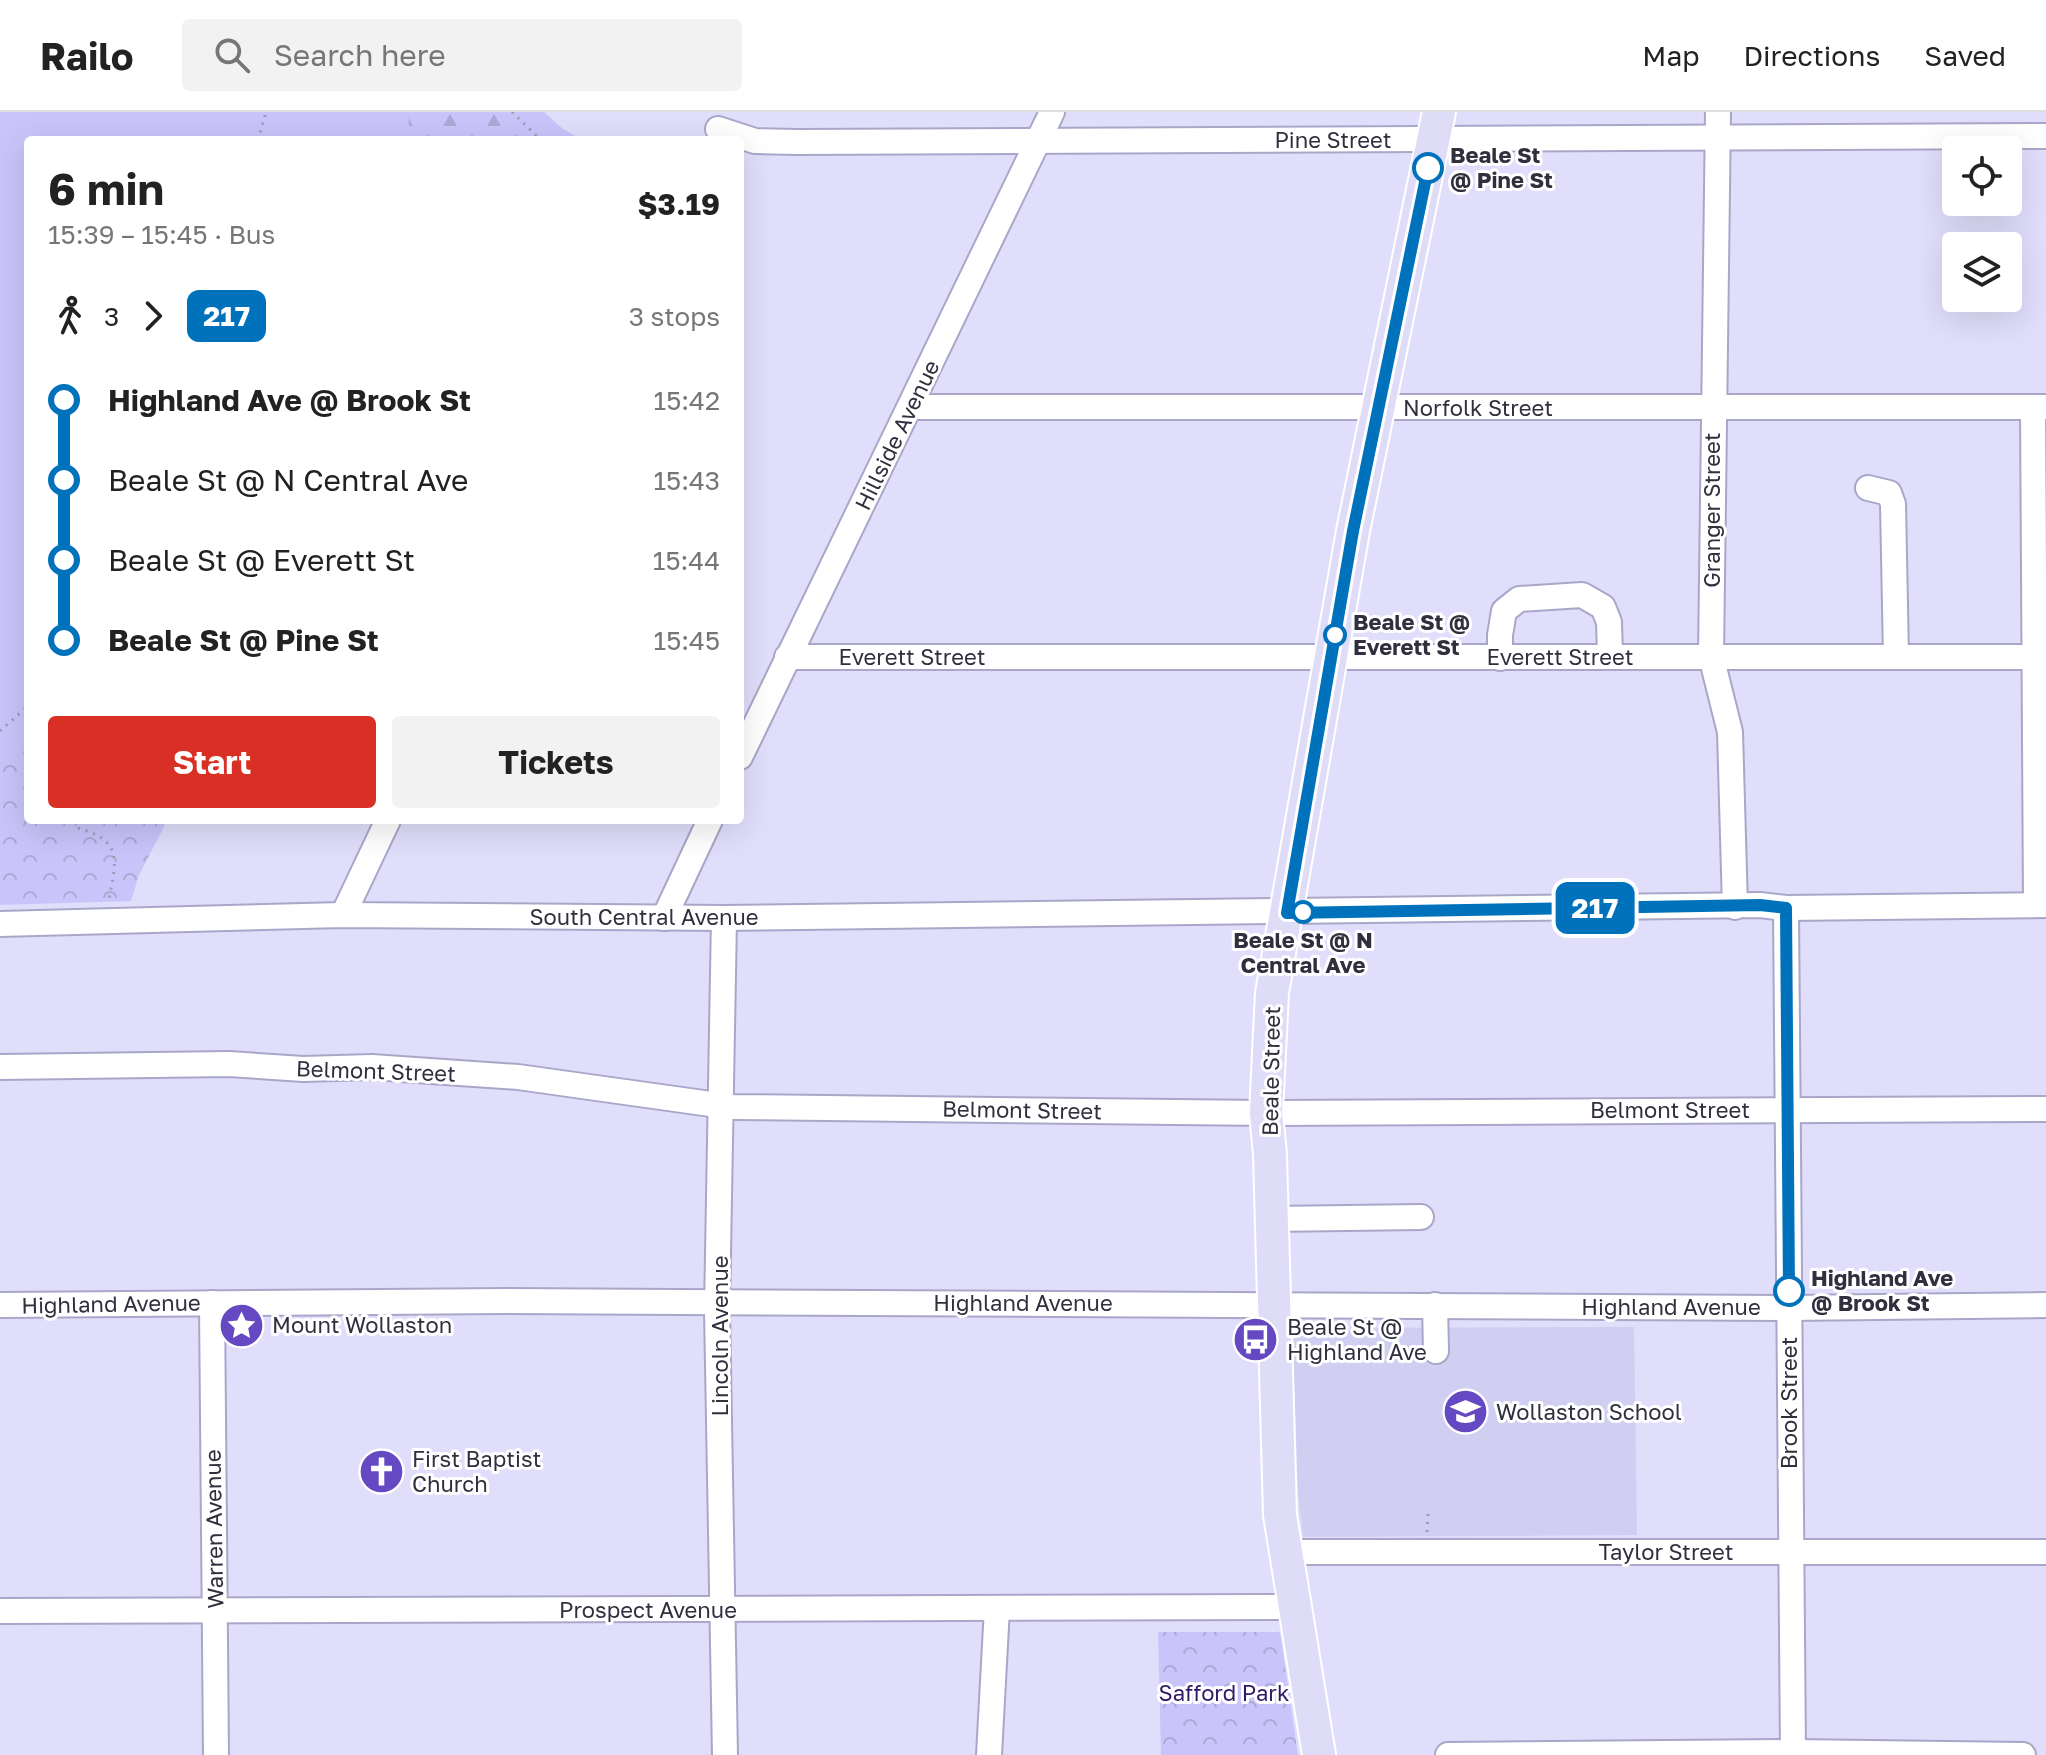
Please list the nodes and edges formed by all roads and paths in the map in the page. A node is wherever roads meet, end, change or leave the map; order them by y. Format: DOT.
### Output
graph roads {
  1 [pos="266,112"];
  2 [pos="512,112"];
  3 [pos="1052,112"];
  4 [pos="1718,112"];
  5 [pos="1436,126"];
  6 [pos="719,127"];
  7 [pos="259,136"];
  8 [pos="537,136"];
  9 [pos="742,136"];
  10 [pos="2046,136"];
  11 [pos="744,137"];
  12 [pos="1718,137"];
  13 [pos="1038,141"];
  14 [pos="911,407"];
  15 [pos="2040,407"];
  16 [pos="1378,408"];
  17 [pos="1713,409"];
  18 [pos="1868,488"];
  19 [pos="1610,656"];
  20 [pos="1711,656"];
  21 [pos="787,657"];
  22 [pos="1331,657"];
  23 [pos="1896,657"];
  24 [pos="2040,657"];
  25 [pos="1500,658"];
  26 [pos="24,710"];
  27 [pos="0,731"];
  28 [pos="744,748"];
  29 [pos="386,824"];
  30 [pos="708,824"];
  31 [pos="78,828"];
  32 [pos="108,904"];
  33 [pos="2041,905"];
  34 [pos="1735,907"];
  35 [pos="1786,908"];
  36 [pos="1287,913"];
  37 [pos="343,915"];
  38 [pos="664,918"];
  39 [pos="724,918"];
  40 [pos="0,924"];
  41 [pos="0,1067"];
  42 [pos="721,1105"];
  43 [pos="1789,1109"];
  44 [pos="2046,1109"];
  45 [pos="1266,1113"];
  46 [pos="1421,1217"];
  47 [pos="1271,1219"];
  48 [pos="719,1302"];
  49 [pos="212,1303"];
  50 [pos="1272,1304"];
  51 [pos="0,1305"];
  52 [pos="1435,1305"];
  53 [pos="2046,1305"];
  54 [pos="1789,1308"];
  55 [pos="1436,1351"];
  56 [pos="1790,1551"];
  57 [pos="1286,1552"];
  58 [pos="2046,1552"];
  59 [pos="1295,1607"];
  60 [pos="997,1608"];
  61 [pos="722,1610"];
  62 [pos="0,1611"];
  63 [pos="215,1611"];
  64 [pos="1793,1754"];
  65 [pos="216,1755"];
  66 [pos="725,1755"];
  67 [pos="989,1755"];
  68 [pos="1319,1755"];
  69 [pos="1448,1755"];
  70 [pos="2023,1755"];
  1 -- 7 [label="path"];
  2 -- 8 [label="path"];
  3 -- 13 [label="street, Hillside Avenue"];
  4 -- 12 [label="street, Granger Street"];
  5 -- 12 [label="street, Pine Street"];
  5 -- 13 [label="street, Pine Street"];
  5 -- 16 [label="main road, Beale Street"];
  6 -- 9 [label="street, Pine Street"];
  10 -- 12 [label="street, Pine Street"];
  11 -- 13 [label="street, Pine Street"];
  12 -- 17 [label="street, Granger Street"];
  13 -- 14 [label="street, Hillside Avenue"];
  14 -- 16 [label="street, Norfolk Street"];
  14 -- 21 [label="street, Hillside Avenue"];
  15 -- 17 [label="street, Norfolk Street"];
  15 -- 24 [label="street"];
  16 -- 17 [label="street, Norfolk Street"];
  16 -- 22 [label="main road, Beale Street"];
  17 -- 20 [label="street, Granger Street"];
  18 -- 23 [label="street"];
  19 -- 20 [label="street, Everett Street"];
  19 -- 25 [label="street, Everett Street"];
  19 -- 25 [label="street"];
  20 -- 23 [label="street, Everett Street"];
  20 -- 34 [label="street, Granger Street"];
  21 -- 22 [label="street, Everett Street"];
  21 -- 28 [label="street, Hillside Avenue"];
  22 -- 25 [label="street, Everett Street"];
  22 -- 36 [label="main road, Beale Street"];
  23 -- 24 [label="street, Everett Street"];
  24 -- 33 [label="street"];
  26 -- 27 [label="path"];
  29 -- 37 [label="street"];
  30 -- 38 [label="street"];
  31 -- 32 [label="path"];
  33 -- 35 [label="street, South Central Avenue"];
  34 -- 35 [label="street, South Central Avenue"];
  34 -- 36 [label="street, South Central Avenue"];
  35 -- 43 [label="street, Brook Street"];
  36 -- 39 [label="street, South Central Avenue"];
  36 -- 45 [label="main road, Beale Street"];
  37 -- 38 [label="street, South Central Avenue"];
  37 -- 40 [label="street, South Central Avenue"];
  38 -- 39 [label="street, South Central Avenue"];
  39 -- 42 [label="street, Lincoln Avenue"];
  41 -- 42 [label="street, Belmont Street"];
  42 -- 45 [label="street, Belmont Street"];
  42 -- 48 [label="street, Lincoln Avenue"];
  43 -- 44 [label="street, Belmont Street"];
  43 -- 45 [label="street, Belmont Street"];
  43 -- 54 [label="street, Brook Street"];
  45 -- 47 [label="main road, Beale Street"];
  46 -- 47 [label="street"];
  47 -- 50 [label="main road, Beale Street"];
  48 -- 49 [label="street, Highland Avenue"];
  48 -- 50 [label="street, Highland Avenue"];
  48 -- 61 [label="street, Lincoln Avenue"];
  49 -- 51 [label="street, Highland Avenue"];
  49 -- 63 [label="street, Warren Avenue"];
  50 -- 52 [label="street, Highland Avenue"];
  50 -- 57 [label="main road, Beale Street"];
  52 -- 54 [label="street, Highland Avenue"];
  52 -- 55 [label="street"];
  53 -- 54 [label="street, Highland Avenue"];
  54 -- 56 [label="street, Brook Street"];
  56 -- 57 [label="street, Taylor Street"];
  56 -- 58 [label="street, Taylor Street"];
  56 -- 64 [label="street, Brook Street"];
  57 -- 59 [label="main road, Beale Street"];
  59 -- 60 [label="street, Prospect Avenue"];
  59 -- 68 [label="main road, Beale Street"];
  60 -- 61 [label="street, Prospect Avenue"];
  60 -- 67 [label="street"];
  61 -- 63 [label="street, Prospect Avenue"];
  61 -- 66 [label="street, Lincoln Avenue"];
  62 -- 63 [label="street, Prospect Avenue"];
  63 -- 65 [label="street, Warren Avenue"];
  64 -- 69 [label="street"];
  64 -- 70 [label="street"];
}
